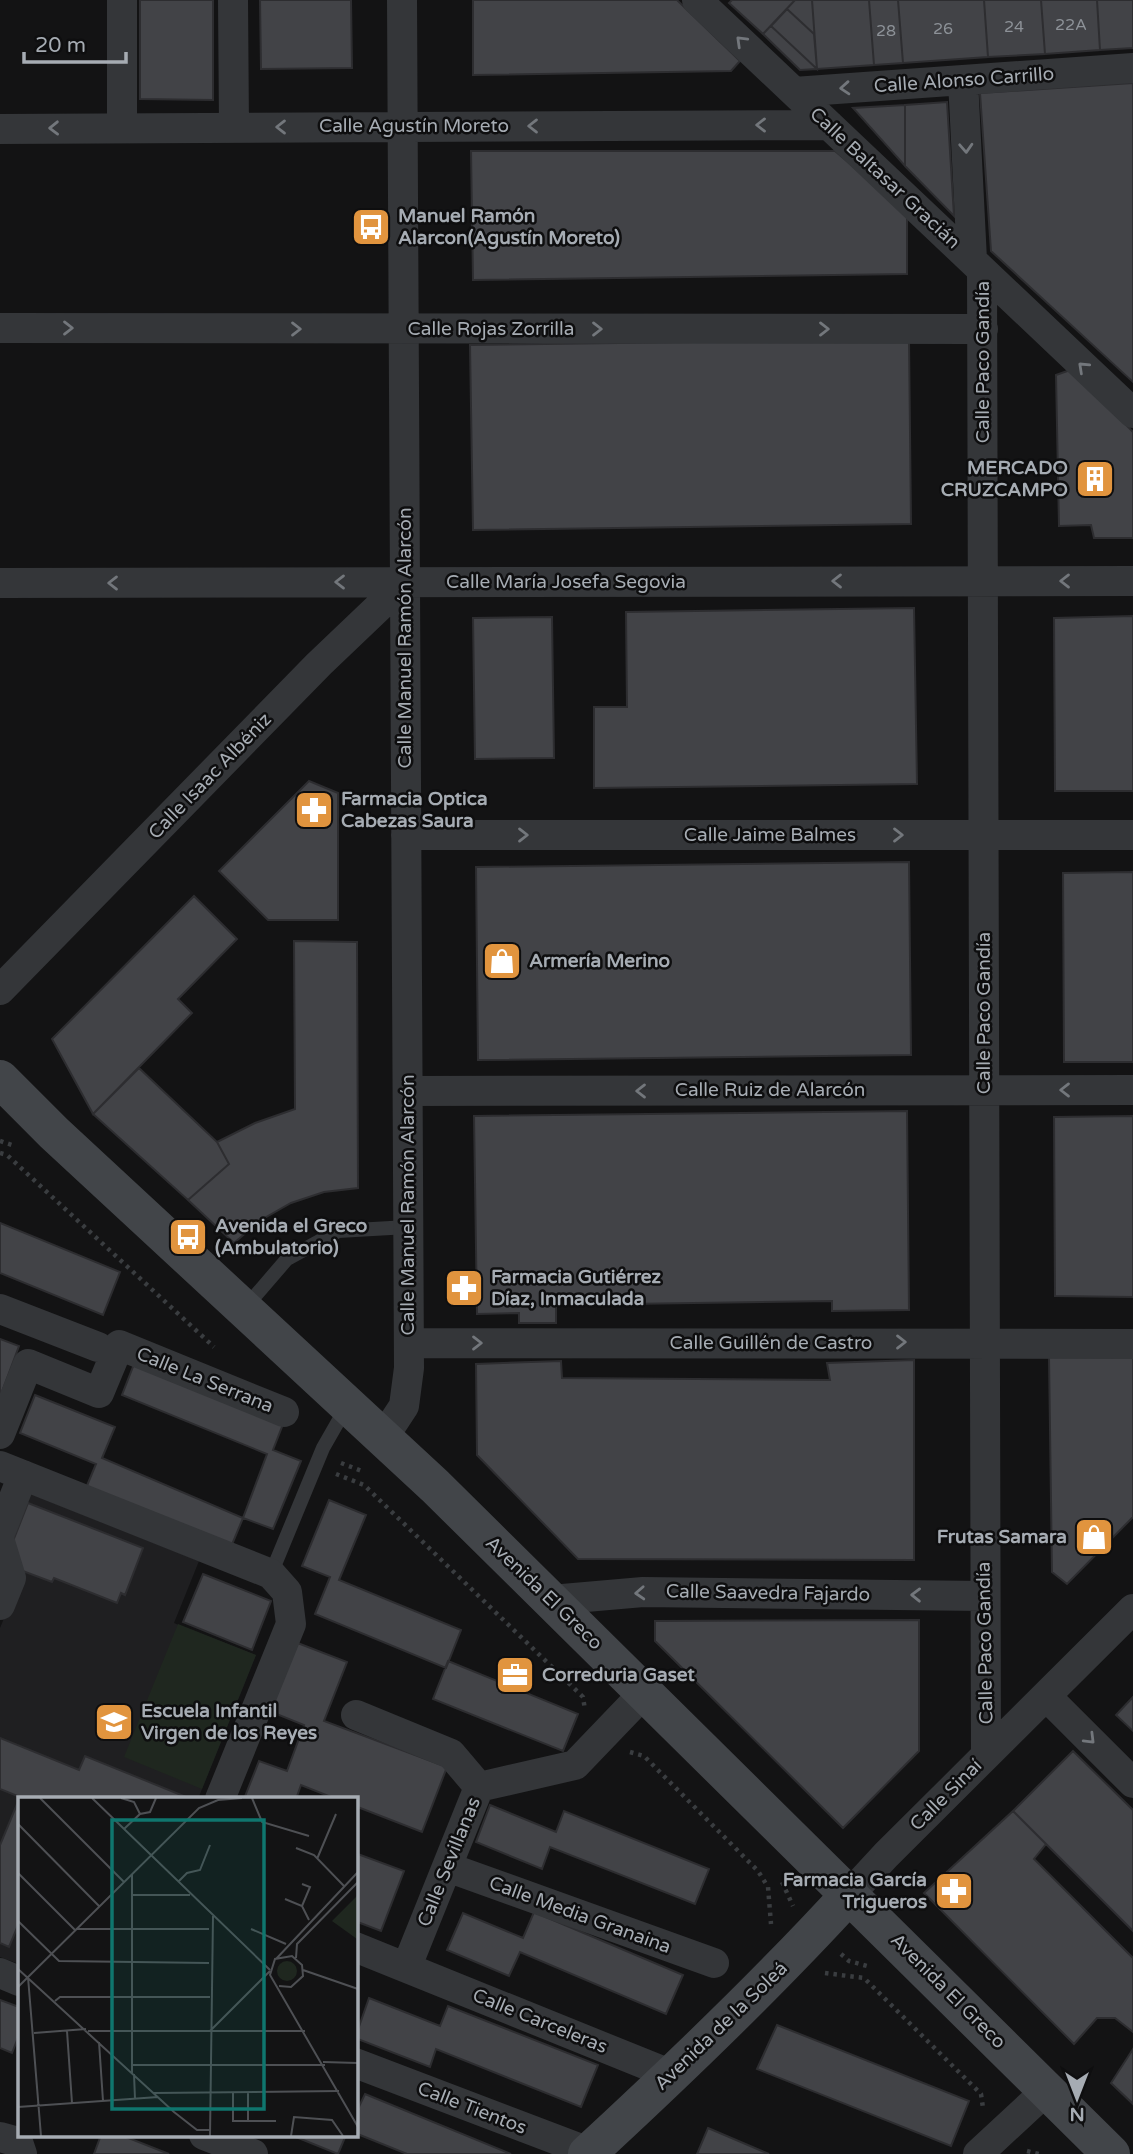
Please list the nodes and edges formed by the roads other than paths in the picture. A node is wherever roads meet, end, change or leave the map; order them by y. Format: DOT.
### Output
graph roads {
  1 [pos="122,0"];
  2 [pos="233,0"];
  3 [pos="402,0"];
  4 [pos="697,0"];
  5 [pos="1133,68"];
  6 [pos="963,80"];
  7 [pos="794,92"];
  8 [pos="829,125"];
  9 [pos="234,127"];
  10 [pos="403,127"];
  11 [pos="122,128"];
  12 [pos="0,129"];
  13 [pos="977,265"];
  14 [pos="0,328"];
  15 [pos="404,329"];
  16 [pos="983,329"];
  17 [pos="1133,414"];
  18 [pos="983,581"];
  19 [pos="1133,581"];
  20 [pos="405,582"];
  21 [pos="0,583"];
  22 [pos="406,835"];
  23 [pos="983,835"];
  24 [pos="1133,835"];
  25 [pos="6,979"];
  26 [pos="0,1079"];
  27 [pos="984,1090"];
  28 [pos="1133,1090"];
  29 [pos="408,1091"];
  30 [pos="0,1101"];
  31 [pos="54,1133"];
  32 [pos="408,1227"];
  33 [pos="0,1309"];
  34 [pos="244,1309"];
  35 [pos="984,1342"];
  36 [pos="409,1343"];
  37 [pos="1133,1344"];
  38 [pos="98,1347"];
  39 [pos="348,1405"];
  40 [pos="284,1412"];
  41 [pos="0,1434"];
  42 [pos="383,1438"];
  43 [pos="12,1471"];
  44 [pos="0,1533"];
  45 [pos="0,1542"];
  46 [pos="271,1574"];
  47 [pos="984,1596"];
  48 [pos="551,1600"];
  49 [pos="0,1605"];
  50 [pos="1133,1609"];
  51 [pos="646,1692"];
  52 [pos="1046,1696"];
  53 [pos="356,1715"];
  54 [pos="986,1755"];
  55 [pos="1133,1783"];
  56 [pos="479,1787"];
  57 [pos="221,1797"];
  58 [pos="447,1867"];
  59 [pos="850,1894"];
  60 [pos="357,1948"];
  61 [pos="714,1963"];
  62 [pos="407,1966"];
  63 [pos="0,1973"];
  64 [pos="18,1981"];
  65 [pos="357,2064"];
  66 [pos="672,2075"];
  67 [pos="1047,2090"];
  68 [pos="207,2136"];
  69 [pos="0,2137"];
  70 [pos="989,2144"];
  71 [pos="588,2153"];
  72 [pos="22,2154"];
  73 [pos="253,2154"];
  74 [pos="1111,2154"];
  1 -- 11 [label="street"];
  2 -- 9 [label="street"];
  3 -- 10 [label="street, Calle Manuel Ramón Alarcón"];
  7 -- 4 [label="street, Calle Baltasar Gracián, one-way"];
  5 -- 6 [label="street, Calle Alonso Carrillo"];
  6 -- 7 [label="street, Calle Alonso Carrillo, one-way"];
  6 -- 13 [label="street, Calle Paco Gandía, one-way"];
  7 -- 8 [label="street, Calle Baltasar Gracián"];
  8 -- 10 [label="street, Calle Agustín Moreto, one-way"];
  8 -- 13 [label="street, Calle Baltasar Gracián"];
  10 -- 9 [label="street, Calle Agustín Moreto, one-way"];
  9 -- 11 [label="street, Calle Agustín Moreto"];
  10 -- 15 [label="street, Calle Manuel Ramón Alarcón"];
  11 -- 12 [label="street, Calle Agustín Moreto, one-way"];
  13 -- 16 [label="street, Calle Paco Gandía"];
  17 -- 13 [label="street, Calle Baltasar Gracián, one-way"];
  14 -- 15 [label="street, Calle Rojas Zorrilla, one-way"];
  15 -- 16 [label="street, Calle Rojas Zorrilla, one-way"];
  15 -- 20 [label="street, Calle Manuel Ramón Alarcón"];
  16 -- 18 [label="street, Calle Paco Gandía"];
  19 -- 18 [label="street, Calle María Josefa Segovia, one-way"];
  18 -- 20 [label="street, Calle María Josefa Segovia, one-way"];
  18 -- 23 [label="street, Calle Paco Gandía"];
  20 -- 21 [label="street, Calle María Josefa Segovia, one-way"];
  20 -- 22 [label="street, Calle Manuel Ramón Alarcón"];
  20 -- 25 [label="street, Calle Isaac Albéniz"];
  22 -- 23 [label="street, Calle Jaime Balmes, one-way"];
  22 -- 29 [label="street, Calle Manuel Ramón Alarcón"];
  23 -- 24 [label="street, Calle Jaime Balmes"];
  23 -- 27 [label="street, Calle Paco Gandía"];
  26 -- 31 [label="main road, Avenida El Greco"];
  28 -- 27 [label="street, Calle Ruiz de Alarcón, one-way"];
  27 -- 29 [label="street, Calle Ruiz de Alarcón, one-way"];
  27 -- 35 [label="street, Calle Paco Gandía"];
  29 -- 32 [label="street, Calle Manuel Ramón Alarcón"];
  30 -- 31 [label="main road, Avenida El Greco"];
  31 -- 34 [label="main road, Avenida El Greco"];
  32 -- 34 [label="lane"];
  32 -- 36 [label="street, Calle Manuel Ramón Alarcón"];
  33 -- 38 [label="street"];
  34 -- 39 [label="main road, Avenida El Greco"];
  36 -- 35 [label="street, Calle Guillén de Castro, one-way"];
  35 -- 37 [label="street, Calle Guillén de Castro"];
  35 -- 47 [label="street, Calle Paco Gandía"];
  36 -- 42 [label="street, Calle Manuel Ramón Alarcón"];
  39 -- 42 [label="main road, Avenida El Greco"];
  39 -- 46 [label="lane"];
  40 -- 41 [label="street, Calle La Serrana"];
  42 -- 48 [label="main road, Avenida El Greco"];
  43 -- 44 [label="street"];
  43 -- 46 [label="street"];
  45 -- 49 [label="street"];
  46 -- 57 [label="street"];
  47 -- 48 [label="street, Calle Saavedra Fajardo, one-way"];
  47 -- 54 [label="street, Calle Paco Gandía"];
  48 -- 51 [label="main road, Avenida El Greco"];
  50 -- 52 [label="street, Calle Sinaí"];
  51 -- 56 [label="street, Calle Sevillanas"];
  51 -- 59 [label="main road, Avenida El Greco"];
  52 -- 54 [label="street, Calle Sinaí"];
  52 -- 55 [label="street, one-way"];
  53 -- 56 [label="street"];
  54 -- 59 [label="street, Calle Sinaí"];
  56 -- 58 [label="street, Calle Sevillanas"];
  58 -- 61 [label="street, Calle Media Granaina"];
  58 -- 62 [label="street, Calle Sevillanas"];
  59 -- 66 [label="main road, Avenida de la Soleá"];
  59 -- 67 [label="main road, Avenida El Greco"];
  60 -- 62 [label="street, Calle Carceleras"];
  62 -- 66 [label="street, Calle Carceleras"];
  63 -- 64 [label="street"];
  65 -- 71 [label="street, Calle Tientos"];
  66 -- 71 [label="main road, Avenida de la Soleá"];
  67 -- 70 [label="street"];
  67 -- 74 [label="main road, Avenida El Greco"];
  68 -- 73 [label="street"];
  69 -- 72 [label="street"];
}
